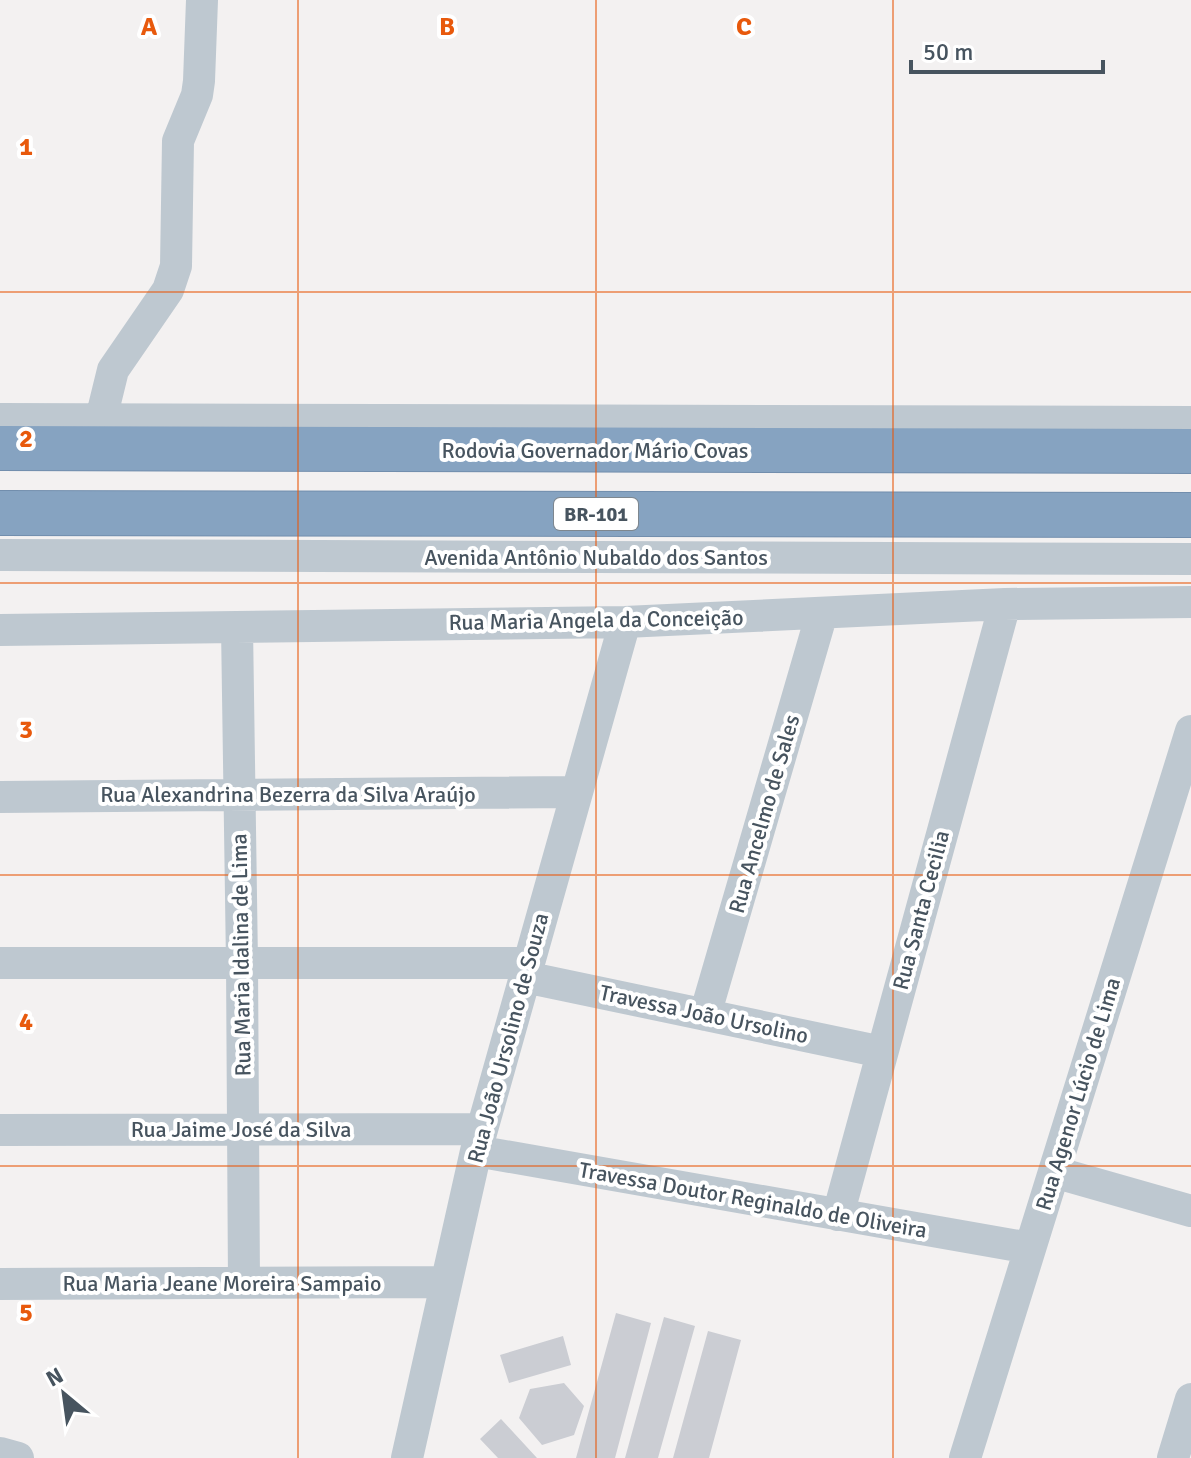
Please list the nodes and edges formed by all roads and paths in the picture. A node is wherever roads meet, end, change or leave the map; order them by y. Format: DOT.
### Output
graph roads {
  1 [pos="202,0"];
  2 [pos="0,419"];
  3 [pos="101,419"];
  4 [pos="1191,422"];
  5 [pos="0,448"];
  6 [pos="1191,451"];
  7 [pos="0,513"];
  8 [pos="1191,515"];
  9 [pos="0,555"];
  10 [pos="1191,559"];
  11 [pos="1191,602"];
  12 [pos="1005,604"];
  13 [pos="822,613"];
  14 [pos="625,622"];
  15 [pos="237,627"];
  16 [pos="0,630"];
  17 [pos="1191,731"];
  18 [pos="577,792"];
  19 [pos="240,794"];
  20 [pos="0,797"];
  21 [pos="0,963"];
  22 [pos="242,963"];
  23 [pos="527,970"];
  24 [pos="705,1015"];
  25 [pos="882,1052"];
  26 [pos="0,1130"];
  27 [pos="243,1130"];
  28 [pos="479,1140"];
  29 [pos="1054,1172"];
  30 [pos="1191,1211"];
  31 [pos="838,1215"];
  32 [pos="1030,1248"];
  33 [pos="445,1282"];
  34 [pos="244,1283"];
  35 [pos="0,1284"];
  36 [pos="1191,1399"];
  37 [pos="0,1453"];
  38 [pos="18,1458"];
  39 [pos="407,1458"];
  40 [pos="965,1458"];
  41 [pos="1173,1458"];
  1 -- 3 [label="street"];
  2 -- 3 [label="street"];
  3 -- 4 [label="street"];
  5 -- 6 [label="highway, Rodovia Governador Mário Covas"];
  7 -- 8 [label="highway, BR-101"];
  9 -- 10 [label="street, Avenida Antônio Nubaldo dos Santos"];
  11 -- 12 [label="street, Rua Maria Angela da Conceição"];
  12 -- 13 [label="street, Rua Maria Angela da Conceição"];
  12 -- 25 [label="street, Rua Santa Cecilia"];
  13 -- 14 [label="street, Rua Maria Angela da Conceição"];
  13 -- 24 [label="street, Rua Ancelmo de Sales"];
  14 -- 15 [label="street, Rua Maria Angela da Conceição"];
  14 -- 18 [label="street, Rua João Ursolino de Souza"];
  15 -- 16 [label="street, Rua Maria Angela da Conceição"];
  15 -- 19 [label="street, Rua Maria Idalina de Lima"];
  17 -- 29 [label="street, Rua Agenor Lúcio de Lima"];
  18 -- 19 [label="street, Rua Alexandrina Bezerra da Silva Araújo"];
  18 -- 23 [label="street, Rua João Ursolino de Souza"];
  19 -- 20 [label="street, Rua Alexandrina Bezerra da Silva Araújo"];
  19 -- 22 [label="street, Rua Maria Idalina de Lima"];
  21 -- 22 [label="street, Travessa João Ursolino"];
  22 -- 23 [label="street, Travessa João Ursolino"];
  22 -- 27 [label="street, Rua Maria Idalina de Lima"];
  23 -- 24 [label="street, Travessa João Ursolino"];
  23 -- 28 [label="street, Rua João Ursolino de Souza"];
  24 -- 25 [label="street, Travessa João Ursolino"];
  25 -- 31 [label="street, Rua Santa Cecilia"];
  26 -- 27 [label="street, Rua Jaime José da Silva"];
  27 -- 28 [label="street, Rua Jaime José da Silva"];
  27 -- 34 [label="street, Rua Maria Idalina de Lima"];
  28 -- 31 [label="street, Travessa Doutor Reginaldo de Oliveira"];
  28 -- 33 [label="street, Rua João Ursolino de Souza"];
  29 -- 30 [label="street"];
  29 -- 32 [label="street, Rua Agenor Lúcio de Lima"];
  31 -- 32 [label="street, Travessa Doutor Reginaldo de Oliveira"];
  32 -- 40 [label="street, Rua Agenor Lúcio de Lima"];
  33 -- 34 [label="street, Rua Maria Jeane Moreira Sampaio"];
  33 -- 39 [label="street, Rua João Ursolino de Souza"];
  34 -- 35 [label="street, Rua Maria Jeane Moreira Sampaio"];
  36 -- 41 [label="street"];
  37 -- 38 [label="street"];
}
